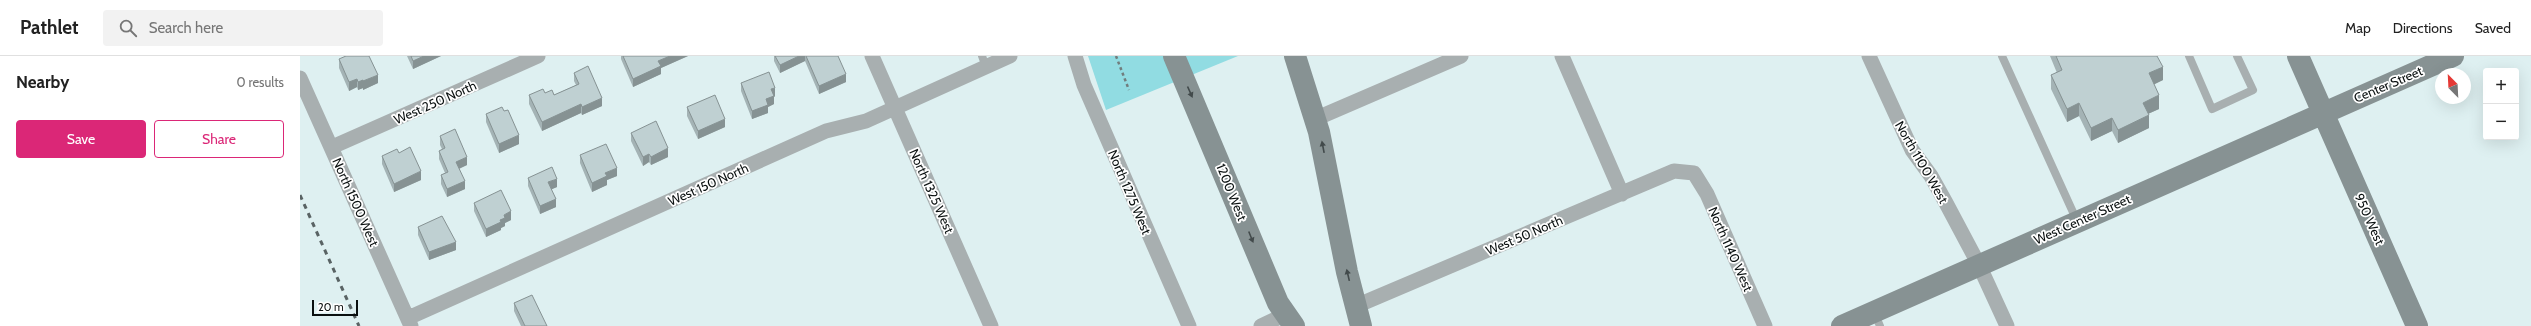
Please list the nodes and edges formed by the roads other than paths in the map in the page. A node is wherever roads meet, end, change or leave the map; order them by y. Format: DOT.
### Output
graph roads {
  1 [pos="538,56"];
  2 [pos="872,56"];
  3 [pos="1010,56"];
  4 [pos="1075,56"];
  5 [pos="1174,56"];
  6 [pos="1295,56"];
  7 [pos="1461,56"];
  8 [pos="1562,56"];
  9 [pos="1869,56"];
  10 [pos="2002,56"];
  11 [pos="2189,56"];
  12 [pos="2238,56"];
  13 [pos="2298,56"];
  14 [pos="2453,56"];
  15 [pos="984,61"];
  16 [pos="300,78"];
  17 [pos="896,108"];
  18 [pos="2322,112"];
  19 [pos="1315,119"];
  20 [pos="332,147"];
  21 [pos="1694,173"];
  22 [pos="1622,194"];
  23 [pos="2077,221"];
  24 [pos="1979,265"];
  25 [pos="1359,316"];
  26 [pos="1876,319"];
  27 [pos="1290,320"];
  28 [pos="410,322"];
  29 [pos="991,326"];
  30 [pos="1189,326"];
  31 [pos="1261,326"];
  32 [pos="1765,326"];
  33 [pos="1842,326"];
  34 [pos="2007,326"];
  35 [pos="2417,326"];
  1 -- 20 [label="street, West 250 North"];
  2 -- 17 [label="street, North 1325 West"];
  3 -- 15 [label="street, West 150 North"];
  4 -- 30 [label="street, North 1275 West"];
  5 -- 27 [label="street, 1200 West, one-way"];
  6 -- 19 [label="street"];
  7 -- 19 [label="street"];
  8 -- 22 [label="street"];
  9 -- 24 [label="street, North 1100 West"];
  10 -- 23 [label="lane"];
  11 -- 12 [label="lane"];
  13 -- 18 [label="street, 950 West"];
  14 -- 18 [label="street, Center Street"];
  15 -- 17 [label="street, West 150 North"];
  16 -- 20 [label="street, North 1500 West"];
  17 -- 28 [label="street, West 150 North"];
  17 -- 29 [label="street, North 1325 West"];
  18 -- 23 [label="street, West Center Street"];
  18 -- 35 [label="street, 950 West"];
  25 -- 19 [label="street, one-way"];
  20 -- 28 [label="street, North 1500 West"];
  21 -- 22 [label="street, West 50 North"];
  21 -- 32 [label="street, North 1140 West"];
  22 -- 25 [label="street, West 50 North"];
  23 -- 24 [label="street, West Center Street"];
  24 -- 26 [label="street, West Center Street"];
  24 -- 34 [label="street, North 1100 West"];
  26 -- 33 [label="street, West Center Street"];
  27 -- 31 [label="street"];
}
